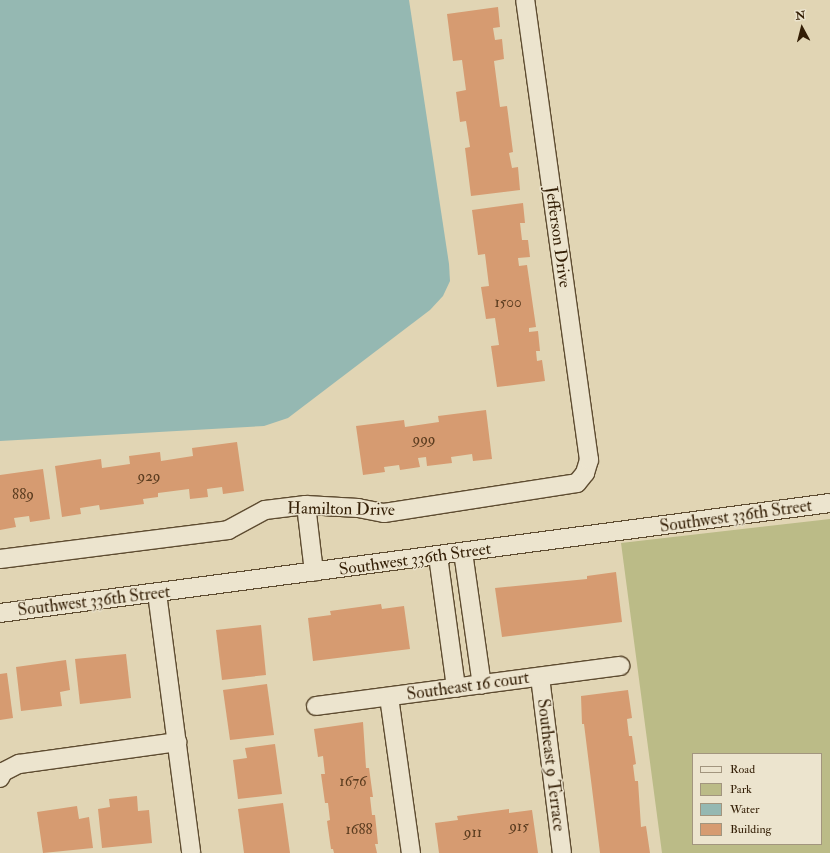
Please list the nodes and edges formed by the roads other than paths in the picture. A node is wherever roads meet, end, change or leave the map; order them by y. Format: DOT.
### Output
graph roads {
  1 [pos="525,0"];
  2 [pos="585,473"];
  3 [pos="830,503"];
  4 [pos="306,505"];
  5 [pos="463,552"];
  6 [pos="438,556"];
  7 [pos="0,559"];
  8 [pos="314,572"];
  9 [pos="157,593"];
  10 [pos="0,613"];
  11 [pos="620,666"];
  12 [pos="540,677"];
  13 [pos="482,684"];
  14 [pos="456,688"];
  15 [pos="389,697"];
  16 [pos="316,706"];
  17 [pos="177,742"];
  18 [pos="0,778"];
  19 [pos="191,853"];
  20 [pos="411,853"];
  21 [pos="562,853"];
  1 -- 2 [label="street, Jefferson Drive"];
  2 -- 4 [label="street, Hamilton Drive"];
  3 -- 5 [label="street, Southwest 336th Street"];
  4 -- 7 [label="street, Hamilton Drive"];
  4 -- 8 [label="street"];
  5 -- 6 [label="street, Southwest 336th Street"];
  5 -- 13 [label="street"];
  6 -- 8 [label="street, Southwest 336th Street"];
  6 -- 14 [label="street"];
  8 -- 9 [label="street, Southwest 336th Street"];
  9 -- 10 [label="street, Southwest 336th Street"];
  9 -- 17 [label="street"];
  11 -- 12 [label="street, Southeast 16 court"];
  12 -- 13 [label="street, Southeast 16 court"];
  12 -- 21 [label="street, Southeast 9 Terrace"];
  13 -- 14 [label="street, Southeast 16 court"];
  14 -- 15 [label="street, Southeast 16 court"];
  15 -- 16 [label="street, Southeast 16 court"];
  15 -- 20 [label="street"];
  17 -- 18 [label="street"];
  17 -- 19 [label="street"];
}
